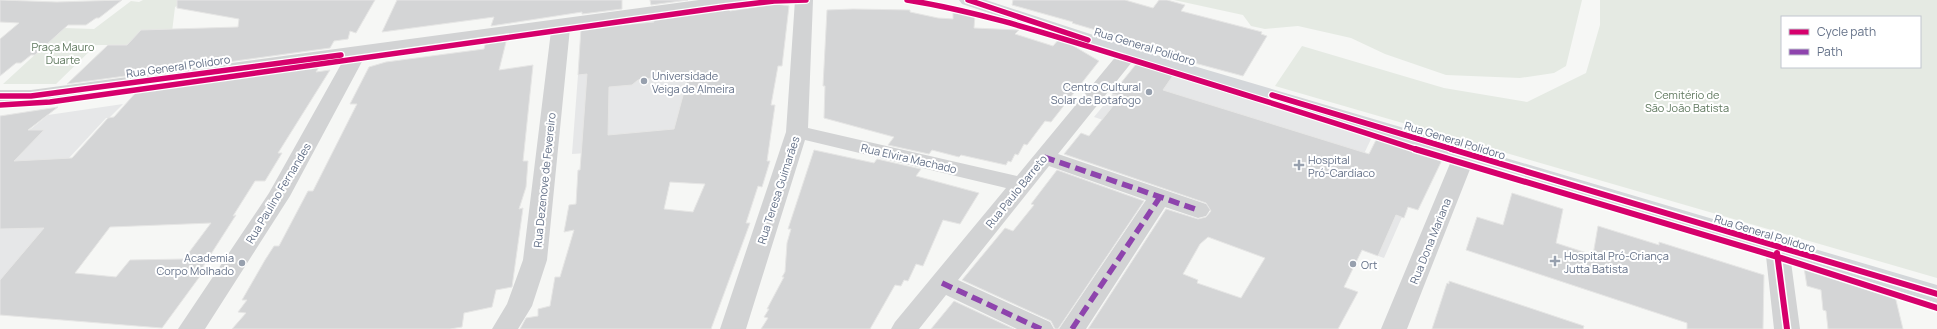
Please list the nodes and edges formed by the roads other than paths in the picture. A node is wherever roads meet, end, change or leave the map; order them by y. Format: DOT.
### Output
graph roads {
  1 [pos="740,0"];
  2 [pos="804,0"];
  3 [pos="968,0"];
  4 [pos="561,24"];
  5 [pos="358,52"];
  6 [pos="1129,53"];
  7 [pos="0,96"];
  8 [pos="797,132"];
  9 [pos="1466,154"];
  10 [pos="1044,157"];
  11 [pos="1021,184"];
  12 [pos="1160,197"];
  13 [pos="1198,210"];
  14 [pos="1777,247"];
  15 [pos="942,283"];
  16 [pos="1937,294"];
  17 [pos="191,329"];
  18 [pos="504,329"];
  19 [pos="733,329"];
  20 [pos="904,329"];
  21 [pos="1041,329"];
  22 [pos="1072,329"];
  23 [pos="1394,329"];
  24 [pos="1787,329"];
  1 -- 4 [label="street, Rua General Polidoro"];
  2 -- 8 [label="street, Rua Teresa Guimarães"];
  3 -- 6 [label="main road, Rua General Polidoro"];
  4 -- 5 [label="street, Rua General Polidoro"];
  4 -- 18 [label="street, Rua Dezenove de Fevereiro"];
  5 -- 7 [label="street, Rua General Polidoro"];
  5 -- 17 [label="street, Rua Paulino Fernandes"];
  6 -- 9 [label="main road, Rua General Polidoro"];
  6 -- 10 [label="street, Rua Paulo Barreto"];
  8 -- 11 [label="street, Rua Elvira Machado"];
  8 -- 19 [label="street, Rua Teresa Guimarães"];
  9 -- 14 [label="main road, Rua General Polidoro"];
  9 -- 23 [label="street, Rua Dona Mariana"];
  10 -- 11 [label="street, Rua Paulo Barreto"];
  10 -- 12 [label="street"];
  11 -- 15 [label="street, Rua Paulo Barreto"];
  12 -- 13 [label="street"];
  12 -- 22 [label="street"];
  14 -- 16 [label="main road, Rua General Polidoro"];
  14 -- 24 [label="street"];
  15 -- 20 [label="street, Rua Paulo Barreto"];
  15 -- 21 [label="street"];
}
